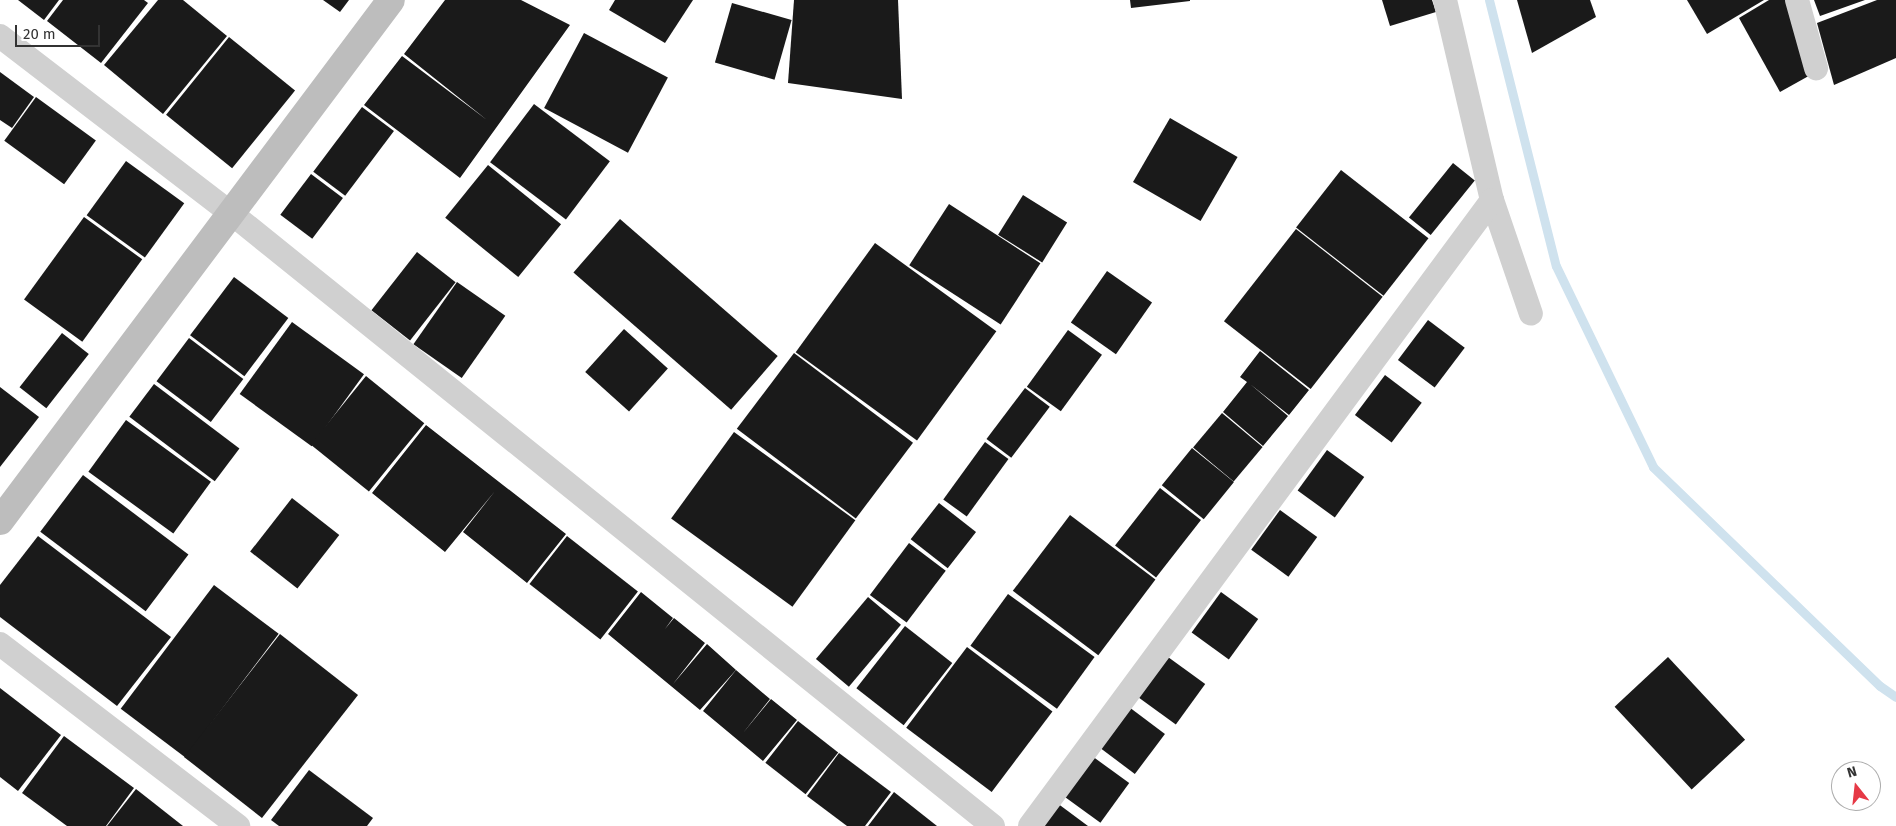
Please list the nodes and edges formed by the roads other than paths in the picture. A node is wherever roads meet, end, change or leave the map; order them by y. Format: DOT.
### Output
graph roads {
  1 [pos="391,0"];
  2 [pos="1445,0"];
  3 [pos="1797,0"];
  4 [pos="0,36"];
  5 [pos="1816,68"];
  6 [pos="1492,200"];
  7 [pos="231,213"];
  8 [pos="1531,314"];
  9 [pos="0,521"];
  10 [pos="0,644"];
  11 [pos="238,826"];
  12 [pos="993,826"];
  13 [pos="1030,826"];
  1 -- 7 [label="main road"];
  2 -- 6 [label="street"];
  3 -- 5 [label="street"];
  4 -- 7 [label="street"];
  6 -- 8 [label="street"];
  6 -- 13 [label="street"];
  7 -- 9 [label="main road"];
  7 -- 12 [label="street"];
  10 -- 11 [label="street"];
}
